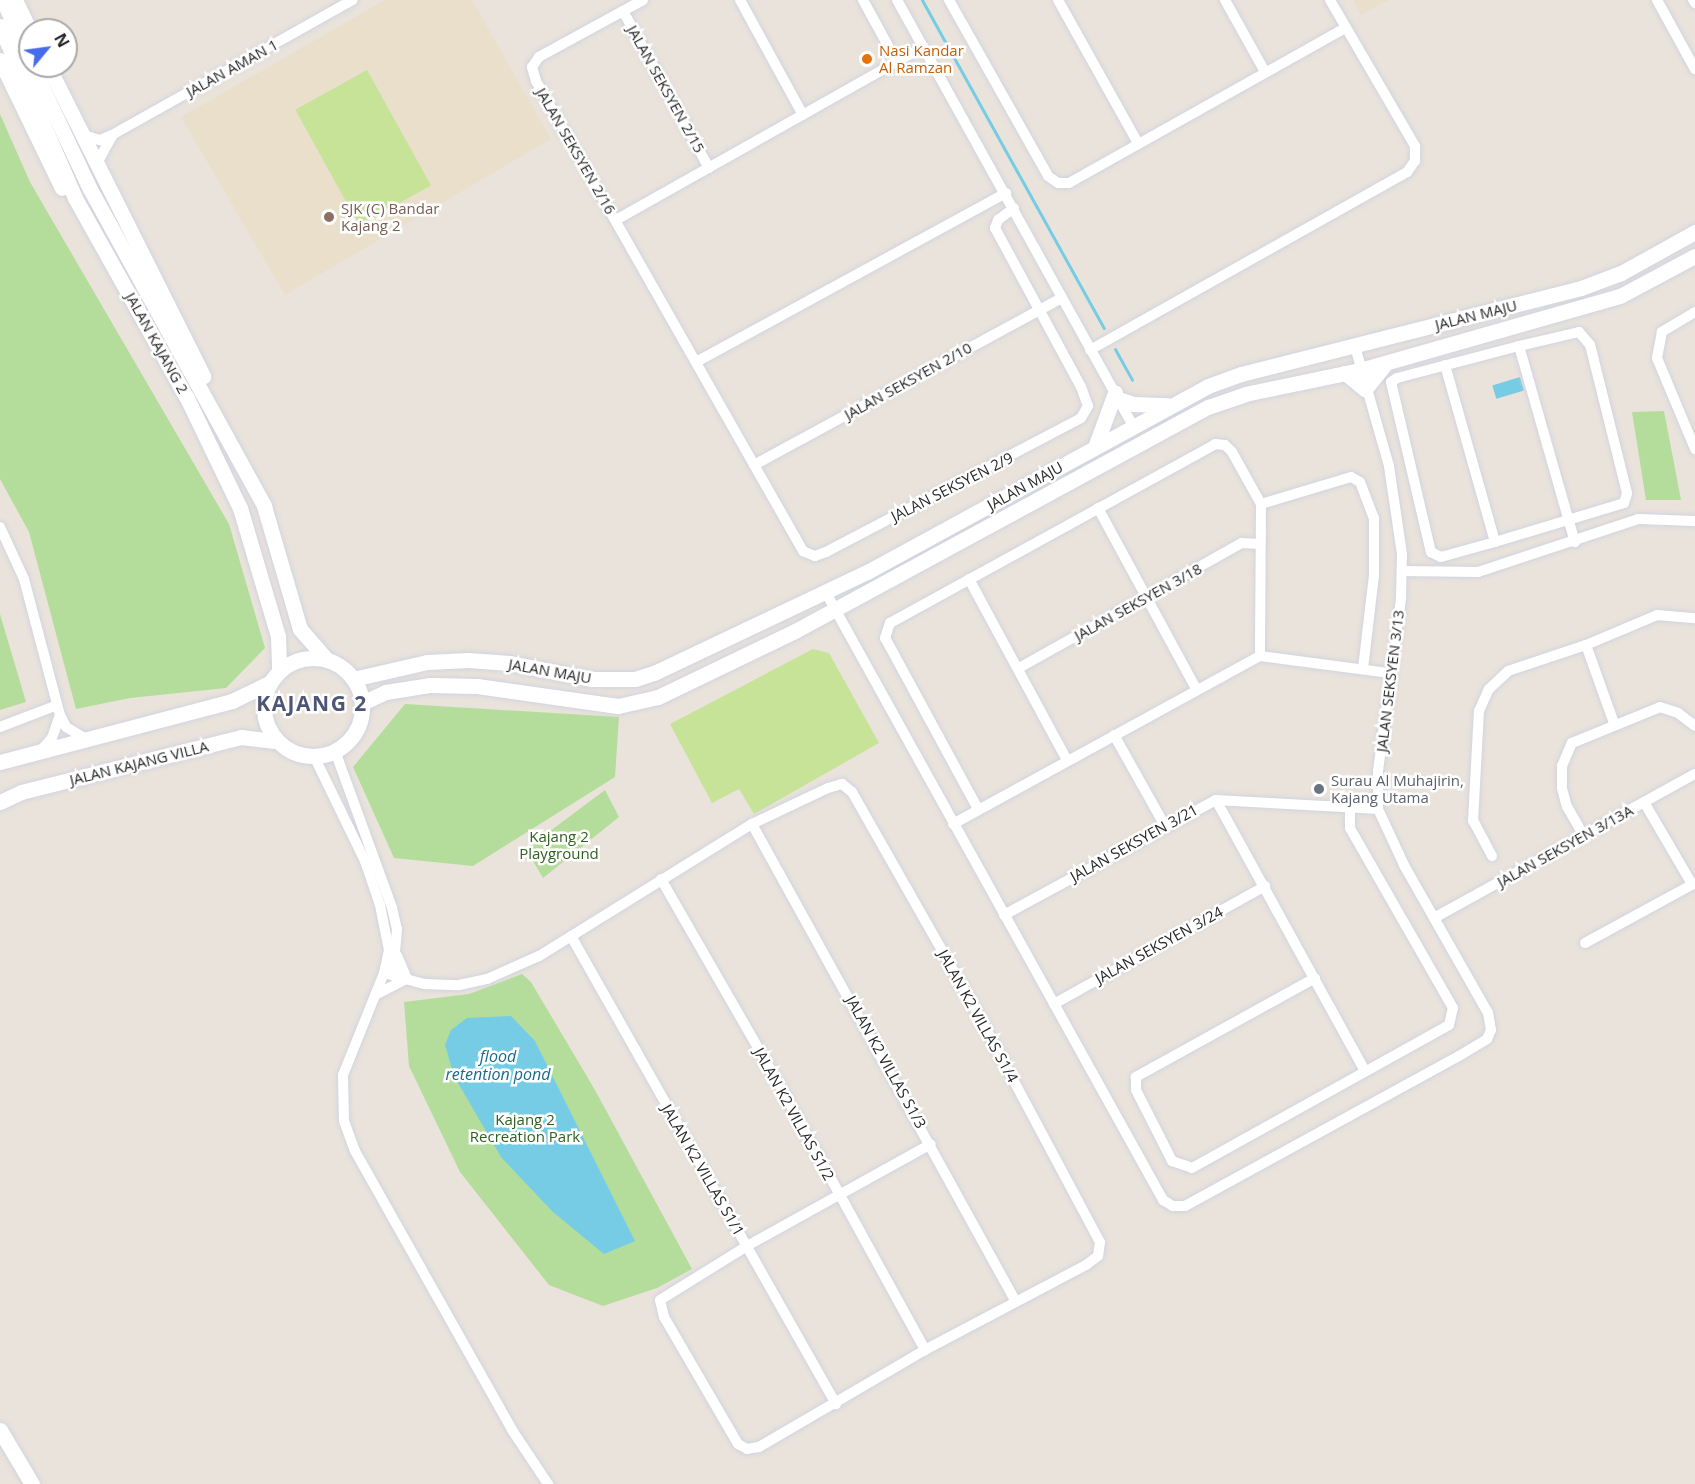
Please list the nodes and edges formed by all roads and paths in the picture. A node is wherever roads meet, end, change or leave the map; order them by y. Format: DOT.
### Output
graph roads {
  1 [pos="3,0"];
  2 [pos="15,0"];
  3 [pos="353,0"];
  4 [pos="643,0"];
  5 [pos="740,0"];
  6 [pos="863,0"];
  7 [pos="897,0"];
  8 [pos="949,0"];
  9 [pos="1058,0"];
  10 [pos="1225,0"];
  11 [pos="1330,0"];
  12 [pos="1657,0"];
  13 [pos="623,11"];
  14 [pos="24,18"];
  15 [pos="0,26"];
  16 [pos="1345,28"];
  17 [pos="18,34"];
  18 [pos="923,47"];
  19 [pos="0,60"];
  20 [pos="897,62"];
  21 [pos="1695,69"];
  22 [pos="1265,72"];
  23 [pos="38,78"];
  24 [pos="54,78"];
  25 [pos="803,115"];
  26 [pos="81,133"];
  27 [pos="112,135"];
  28 [pos="1138,143"];
  29 [pos="96,165"];
  30 [pos="709,168"];
  31 [pos="1006,193"];
  32 [pos="1014,208"];
  33 [pos="616,220"];
  34 [pos="1695,232"];
  35 [pos="1695,256"];
  36 [pos="1062,297"];
  37 [pos="1039,310"];
  38 [pos="1695,312"];
  39 [pos="1519,346"];
  40 [pos="1355,347"];
  41 [pos="1090,350"];
  42 [pos="698,361"];
  43 [pos="1387,362"];
  44 [pos="1444,365"];
  45 [pos="1353,371"];
  46 [pos="1365,389"];
  47 [pos="1117,396"];
  48 [pos="1173,405"];
  49 [pos="1179,423"];
  50 [pos="1133,426"];
  51 [pos="1095,447"];
  52 [pos="1695,449"];
  53 [pos="1111,461"];
  54 [pos="754,465"];
  55 [pos="1261,504"];
  56 [pos="264,506"];
  57 [pos="240,508"];
  58 [pos="1098,508"];
  59 [pos="1568,519"];
  60 [pos="1695,521"];
  61 [pos="0,527"];
  62 [pos="1495,542"];
  63 [pos="1575,542"];
  64 [pos="1259,544"];
  65 [pos="809,554"];
  66 [pos="1402,571"];
  67 [pos="969,579"];
  68 [pos="825,591"];
  69 [pos="1147,598"];
  70 [pos="834,609"];
  71 [pos="1695,618"];
  72 [pos="1586,645"];
  73 [pos="1260,656"];
  74 [pos="327,660"];
  75 [pos="1019,668"];
  76 [pos="1363,669"];
  77 [pos="1390,673"];
  78 [pos="275,677"];
  79 [pos="353,679"];
  80 [pos="1197,690"];
  81 [pos="362,703"];
  82 [pos="58,710"];
  83 [pos="1614,723"];
  84 [pos="1695,726"];
  85 [pos="0,727"];
  86 [pos="1114,735"];
  87 [pos="84,738"];
  88 [pos="279,742"];
  89 [pos="42,749"];
  90 [pos="335,751"];
  91 [pos="314,756"];
  92 [pos="1067,760"];
  93 [pos="0,762"];
  94 [pos="1695,774"];
  95 [pos="1216,800"];
  96 [pos="0,802"];
  97 [pos="1644,802"];
  98 [pos="978,809"];
  99 [pos="1378,809"];
  100 [pos="1350,810"];
  101 [pos="752,824"];
  102 [pos="953,824"];
  103 [pos="1165,826"];
  104 [pos="1584,836"];
  105 [pos="1492,856"];
  106 [pos="661,879"];
  107 [pos="1693,884"];
  108 [pos="1265,886"];
  109 [pos="1004,915"];
  110 [pos="1434,918"];
  111 [pos="571,936"];
  112 [pos="1585,943"];
  113 [pos="397,956"];
  114 [pos="389,974"];
  115 [pos="1315,978"];
  116 [pos="407,979"];
  117 [pos="375,995"];
  118 [pos="1054,1004"];
  119 [pos="1365,1071"];
  120 [pos="931,1143"];
  121 [pos="840,1196"];
  122 [pos="747,1246"];
  123 [pos="1016,1302"];
  124 [pos="925,1350"];
  125 [pos="836,1404"];
  126 [pos="0,1430"];
  127 [pos="32,1484"];
  128 [pos="548,1484"];
  1 -- 17 [label="street"];
  2 -- 14 [label="street"];
  3 -- 27 [label="street, JALAN AMAN 1"];
  4 -- 13 [label="street"];
  5 -- 25 [label="street"];
  6 -- 20 [label="street"];
  7 -- 18 [label="street"];
  8 -- 28 [label="street"];
  9 -- 28 [label="street"];
  10 -- 22 [label="street"];
  11 -- 16 [label="street"];
  12 -- 21 [label="street"];
  13 -- 30 [label="street, JALAN SEKSYEN 2/15"];
  13 -- 33 [label="street, JALAN SEKSYEN 2/16"];
  15 -- 57 [label="street, JALAN KAJANG 2"];
  16 -- 22 [label="street"];
  16 -- 41 [label="street"];
  18 -- 20 [label="street"];
  18 -- 31 [label="street"];
  19 -- 57 [label="street"];
  20 -- 25 [label="street"];
  22 -- 28 [label="street"];
  23 -- 56 [label="street, JALAN KAJANG 2"];
  24 -- 26 [label="street"];
  25 -- 30 [label="street"];
  26 -- 27 [label="street"];
  26 -- 29 [label="street"];
  27 -- 29 [label="street"];
  29 -- 56 [label="street"];
  30 -- 33 [label="street"];
  31 -- 32 [label="street"];
  31 -- 42 [label="street"];
  32 -- 36 [label="street"];
  32 -- 37 [label="street"];
  33 -- 42 [label="street, JALAN SEKSYEN 2/16"];
  34 -- 40 [label="street, JALAN MAJU"];
  35 -- 43 [label="street, JALAN MAJU"];
  36 -- 37 [label="street, JALAN SEKSYEN 2/10"];
  36 -- 41 [label="street"];
  37 -- 54 [label="street, JALAN SEKSYEN 2/10"];
  37 -- 65 [label="street, JALAN SEKSYEN 2/9"];
  38 -- 52 [label="street"];
  39 -- 44 [label="street"];
  39 -- 59 [label="street"];
  39 -- 59 [label="street"];
  40 -- 45 [label="street"];
  40 -- 48 [label="street, JALAN MAJU"];
  41 -- 47 [label="street"];
  42 -- 54 [label="street, JALAN SEKSYEN 2/16"];
  43 -- 45 [label="street, JALAN MAJU"];
  43 -- 46 [label="street"];
  44 -- 62 [label="street"];
  44 -- 62 [label="street"];
  45 -- 46 [label="street"];
  45 -- 49 [label="street, JALAN MAJU"];
  46 -- 66 [label="street, JALAN SEKSYEN 3/13"];
  47 -- 48 [label="street"];
  47 -- 50 [label="street"];
  47 -- 51 [label="street"];
  48 -- 50 [label="street, JALAN MAJU"];
  49 -- 50 [label="street"];
  49 -- 53 [label="street, JALAN MAJU"];
  50 -- 51 [label="street, JALAN MAJU"];
  50 -- 53 [label="street"];
  51 -- 68 [label="street, JALAN MAJU"];
  53 -- 70 [label="street, JALAN MAJU"];
  54 -- 65 [label="street, JALAN SEKSYEN 2/16"];
  55 -- 58 [label="street"];
  55 -- 64 [label="street"];
  55 -- 76 [label="street"];
  56 -- 74 [label="street, JALAN KAJANG 2"];
  57 -- 78 [label="street, JALAN KAJANG 2"];
  58 -- 67 [label="street"];
  58 -- 69 [label="street"];
  59 -- 62 [label="street"];
  59 -- 63 [label="street"];
  60 -- 63 [label="street"];
  61 -- 82 [label="street"];
  63 -- 66 [label="street"];
  64 -- 69 [label="street, JALAN SEKSYEN 3/18"];
  64 -- 73 [label="street"];
  66 -- 77 [label="street, JALAN SEKSYEN 3/13"];
  67 -- 75 [label="street"];
  67 -- 98 [label="street"];
  68 -- 70 [label="street"];
  68 -- 79 [label="street, JALAN MAJU"];
  69 -- 75 [label="street, JALAN SEKSYEN 3/18"];
  69 -- 80 [label="street"];
  70 -- 81 [label="street, JALAN MAJU"];
  70 -- 102 [label="street"];
  71 -- 72 [label="street"];
  72 -- 83 [label="street"];
  72 -- 105 [label="street"];
  73 -- 76 [label="street"];
  73 -- 80 [label="street"];
  74 -- 78 [label="street"];
  74 -- 79 [label="street"];
  75 -- 92 [label="street"];
  76 -- 77 [label="street"];
  77 -- 99 [label="street, JALAN SEKSYEN 3/13"];
  78 -- 87 [label="street"];
  78 -- 88 [label="street"];
  79 -- 81 [label="street"];
  80 -- 86 [label="street"];
  81 -- 90 [label="street"];
  82 -- 85 [label="street"];
  82 -- 87 [label="street"];
  82 -- 89 [label="street"];
  83 -- 84 [label="street"];
  83 -- 104 [label="street"];
  86 -- 92 [label="street"];
  86 -- 103 [label="street"];
  87 -- 89 [label="street"];
  88 -- 91 [label="street"];
  88 -- 96 [label="street, JALAN KAJANG VILLA"];
  89 -- 93 [label="street"];
  90 -- 91 [label="street"];
  90 -- 113 [label="street"];
  91 -- 114 [label="street"];
  92 -- 98 [label="street"];
  94 -- 97 [label="street, JALAN SEKSYEN 3/13A"];
  95 -- 100 [label="street, JALAN SEKSYEN 3/21"];
  95 -- 103 [label="street, JALAN SEKSYEN 3/21"];
  95 -- 108 [label="street"];
  97 -- 104 [label="street, JALAN SEKSYEN 3/13A"];
  97 -- 107 [label="street"];
  98 -- 102 [label="street"];
  99 -- 100 [label="street, JALAN SEKSYEN 3/21"];
  99 -- 110 [label="street, JALAN SEKSYEN 3/13"];
  100 -- 119 [label="street"];
  101 -- 106 [label="street"];
  101 -- 120 [label="street, JALAN K2 VILLAS S1/3"];
  101 -- 123 [label="street, JALAN K2 VILLAS S1/4"];
  102 -- 109 [label="street"];
  103 -- 109 [label="street, JALAN SEKSYEN 3/21"];
  104 -- 110 [label="street, JALAN SEKSYEN 3/13A"];
  106 -- 111 [label="street"];
  106 -- 121 [label="street, JALAN K2 VILLAS S1/2"];
  107 -- 112 [label="street"];
  108 -- 115 [label="street"];
  108 -- 118 [label="street, JALAN SEKSYEN 3/24"];
  109 -- 118 [label="street"];
  110 -- 118 [label="street, JALAN SEKSYEN 3/13"];
  111 -- 116 [label="street"];
  111 -- 122 [label="street, JALAN K2 VILLAS S1/1"];
  113 -- 114 [label="street"];
  113 -- 116 [label="street"];
  114 -- 116 [label="street"];
  114 -- 117 [label="street"];
  115 -- 119 [label="street"];
  115 -- 119 [label="street"];
  116 -- 117 [label="street"];
  117 -- 128 [label="street"];
  120 -- 121 [label="street"];
  120 -- 123 [label="street, JALAN K2 VILLAS S1/3"];
  121 -- 122 [label="street"];
  121 -- 124 [label="street, JALAN K2 VILLAS S1/2"];
  122 -- 125 [label="street, JALAN K2 VILLAS S1/1"];
  122 -- 125 [label="street"];
  123 -- 124 [label="street"];
  124 -- 125 [label="street"];
  126 -- 127 [label="street"];
}
